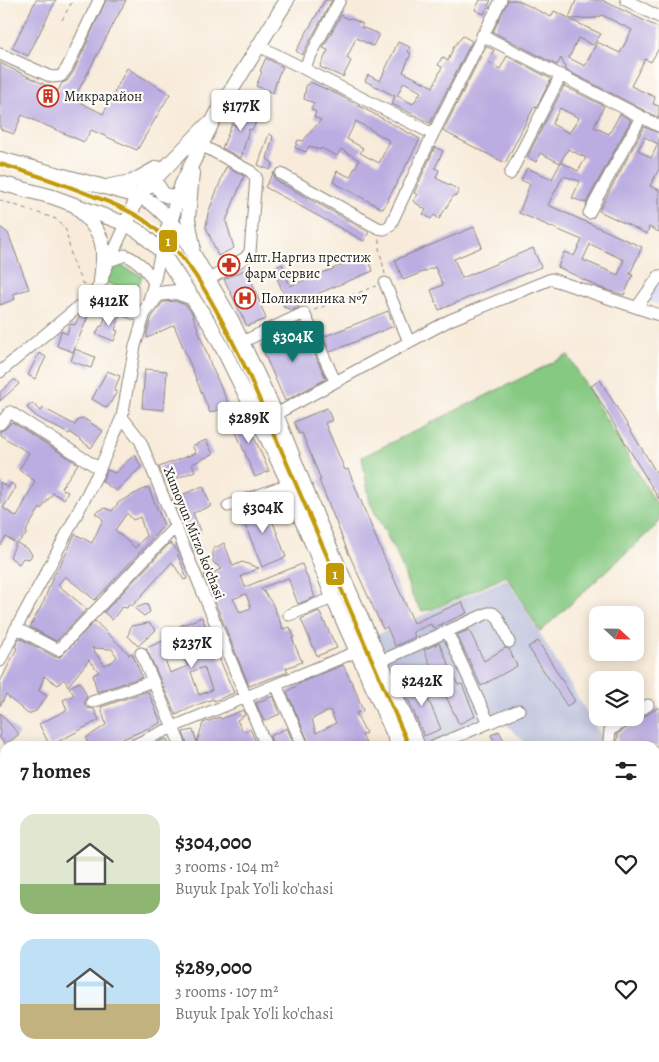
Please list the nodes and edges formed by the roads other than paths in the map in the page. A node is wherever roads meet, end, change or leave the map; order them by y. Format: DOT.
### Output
graph roads {
  1 [pos="99,0"];
  2 [pos="287,0"];
  3 [pos="340,0"];
  4 [pos="501,0"];
  5 [pos="626,0"];
  6 [pos="659,17"];
  7 [pos="482,34"];
  8 [pos="259,46"];
  9 [pos="0,54"];
  10 [pos="304,68"];
  11 [pos="561,75"];
  12 [pos="216,115"];
  13 [pos="641,117"];
  14 [pos="659,126"];
  15 [pos="433,134"];
  16 [pos="198,150"];
  17 [pos="176,155"];
  18 [pos="0,159"];
  19 [pos="281,174"];
  20 [pos="510,174"];
  21 [pos="152,179"];
  22 [pos="0,183"];
  23 [pos="104,186"];
  24 [pos="138,196"];
  25 [pos="176,198"];
  26 [pos="75,205"];
  27 [pos="589,213"];
  28 [pos="170,220"];
  29 [pos="126,224"];
  30 [pos="161,251"];
  31 [pos="195,257"];
  32 [pos="109,261"];
  33 [pos="659,276"];
  34 [pos="208,280"];
  35 [pos="154,282"];
  36 [pos="99,283"];
  37 [pos="385,283"];
  38 [pos="90,296"];
  39 [pos="193,298"];
  40 [pos="638,308"];
  41 [pos="145,311"];
  42 [pos="659,314"];
  43 [pos="242,342"];
  44 [pos="409,342"];
  45 [pos="0,372"];
  46 [pos="334,381"];
  47 [pos="276,414"];
  48 [pos="122,417"];
  49 [pos="0,424"];
  50 [pos="100,470"];
  51 [pos="289,484"];
  52 [pos="228,506"];
  53 [pos="175,527"];
  54 [pos="333,598"];
  55 [pos="289,615"];
  56 [pos="16,628"];
  57 [pos="447,631"];
  58 [pos="509,642"];
  59 [pos="358,651"];
  60 [pos="141,653"];
  61 [pos="0,661"];
  62 [pos="381,661"];
  63 [pos="153,680"];
  64 [pos="276,685"];
  65 [pos="245,698"];
  66 [pos="92,702"];
  67 [pos="648,705"];
  68 [pos="644,708"];
  69 [pos="519,710"];
  70 [pos="489,723"];
  71 [pos="617,726"];
  72 [pos="173,727"];
  73 [pos="143,741"];
  74 [pos="179,741"];
  75 [pos="264,741"];
  76 [pos="301,741"];
  77 [pos="397,741"];
  78 [pos="416,741"];
  79 [pos="447,741"];
  80 [pos="609,741"];
  1 -- 9 [label="street"];
  2 -- 8 [label="main road"];
  3 -- 10 [label="street"];
  4 -- 7 [label="street"];
  5 -- 6 [label="street"];
  7 -- 11 [label="street"];
  7 -- 15 [label="street"];
  8 -- 10 [label="street"];
  8 -- 12 [label="main road"];
  10 -- 15 [label="street"];
  11 -- 13 [label="street"];
  11 -- 20 [label="street"];
  12 -- 16 [label="main road"];
  12 -- 17 [label="main road"];
  13 -- 14 [label="street"];
  13 -- 27 [label="street"];
  15 -- 19 [label="street"];
  16 -- 25 [label="main road"];
  16 -- 31 [label="main road"];
  16 -- 34 [label="street"];
  17 -- 21 [label="main road"];
  17 -- 23 [label="main road"];
  18 -- 23 [label="main road"];
  21 -- 24 [label="main road"];
  21 -- 25 [label="main road"];
  22 -- 26 [label="main road"];
  23 -- 24 [label="main road"];
  24 -- 28 [label="main road"];
  24 -- 29 [label="main road"];
  25 -- 28 [label="main road"];
  26 -- 29 [label="main road"];
  26 -- 36 [label="main road"];
  28 -- 30 [label="main road"];
  28 -- 31 [label="main road"];
  29 -- 30 [label="main road"];
  29 -- 32 [label="street"];
  30 -- 35 [label="street"];
  30 -- 39 [label="main road"];
  31 -- 34 [label="main road"];
  32 -- 35 [label="street"];
  32 -- 36 [label="street"];
  33 -- 40 [label="street"];
  34 -- 43 [label="main road"];
  35 -- 41 [label="street"];
  36 -- 38 [label="street"];
  37 -- 44 [label="street"];
  38 -- 41 [label="street"];
  38 -- 45 [label="street"];
  39 -- 41 [label="main road"];
  39 -- 51 [label="main road"];
  40 -- 42 [label="street"];
  40 -- 44 [label="street"];
  41 -- 48 [label="street"];
  43 -- 46 [label="street"];
  43 -- 47 [label="main road"];
  44 -- 46 [label="street"];
  46 -- 47 [label="street"];
  47 -- 62 [label="main road"];
  48 -- 50 [label="street"];
  48 -- 53 [label="street, Xumoyun Mirzo ko'chasi"];
  49 -- 50 [label="street"];
  50 -- 56 [label="street"];
  51 -- 52 [label="street"];
  51 -- 54 [label="main road"];
  53 -- 56 [label="street"];
  53 -- 65 [label="street, Xumoyun Mirzo ko'chasi"];
  54 -- 55 [label="street"];
  54 -- 59 [label="main road"];
  56 -- 61 [label="street"];
  57 -- 58 [label="street"];
  57 -- 62 [label="street"];
  57 -- 70 [label="street"];
  59 -- 64 [label="street"];
  59 -- 77 [label="main road"];
  60 -- 63 [label="street"];
  62 -- 78 [label="main road"];
  63 -- 66 [label="street"];
  63 -- 72 [label="street"];
  64 -- 65 [label="street"];
  64 -- 76 [label="street"];
  65 -- 72 [label="street"];
  65 -- 75 [label="street, Xumoyun Mirzo ko'chasi"];
  67 -- 68 [label="street"];
  69 -- 70 [label="street"];
  70 -- 79 [label="street"];
  71 -- 80 [label="street"];
  72 -- 73 [label="street"];
  72 -- 74 [label="street"];
}
